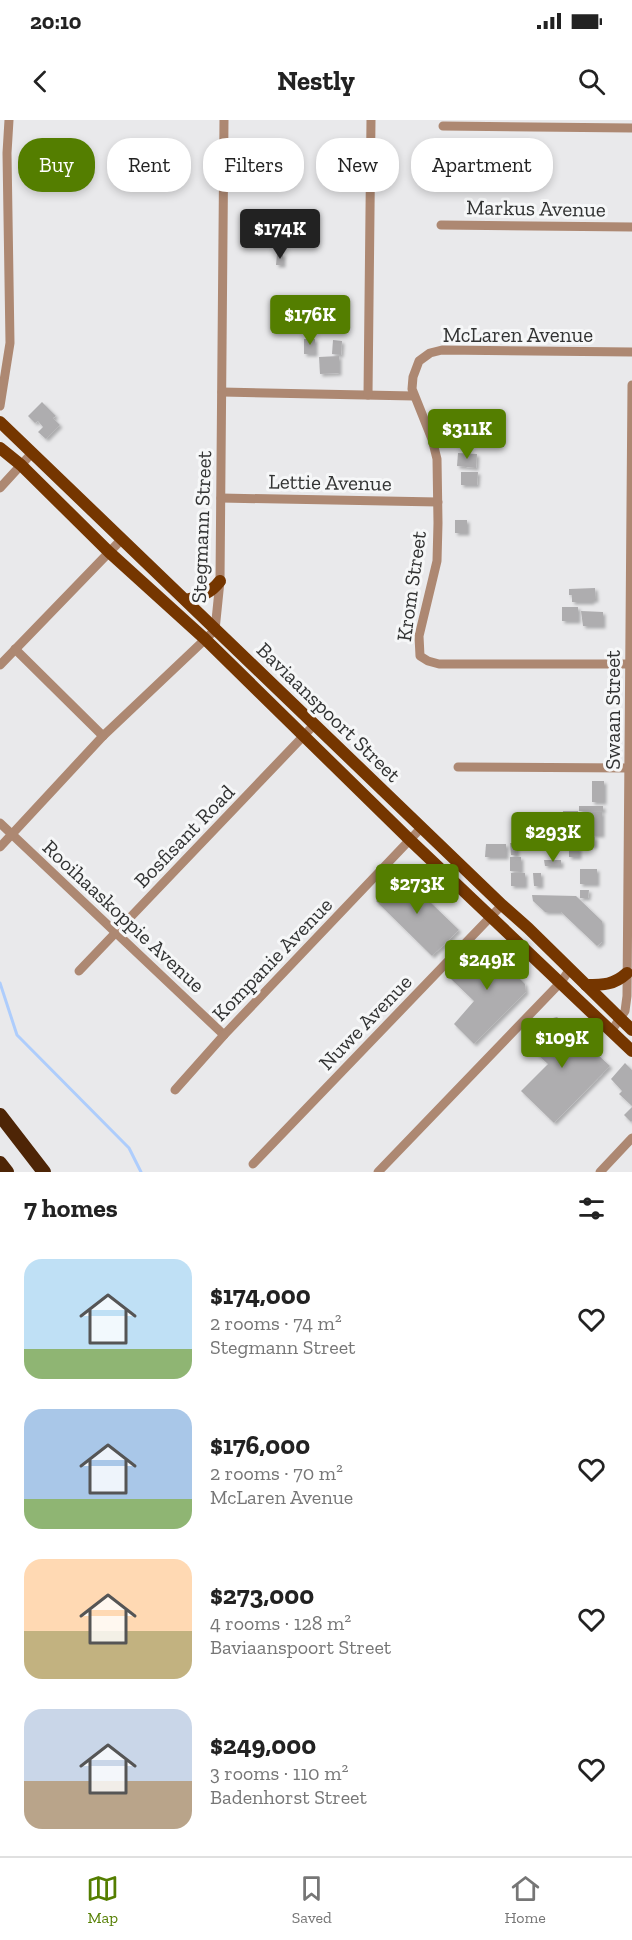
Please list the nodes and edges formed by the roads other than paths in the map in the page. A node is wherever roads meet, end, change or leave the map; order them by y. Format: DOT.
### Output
graph roads {
  1 [pos="9,120"];
  2 [pos="224,120"];
  3 [pos="371,120"];
  4 [pos="443,126"];
  5 [pos="632,129"];
  6 [pos="441,225"];
  7 [pos="632,227"];
  8 [pos="632,352"];
  9 [pos="632,362"];
  10 [pos="632,386"];
  11 [pos="222,392"];
  12 [pos="368,395"];
  13 [pos="414,396"];
  14 [pos="0,406"];
  15 [pos="0,422"];
  16 [pos="0,448"];
  17 [pos="32,453"];
  18 [pos="21,465"];
  19 [pos="0,488"];
  20 [pos="221,498"];
  21 [pos="438,502"];
  22 [pos="121,540"];
  23 [pos="631,544"];
  24 [pos="109,552"];
  25 [pos="220,581"];
  26 [pos="186,600"];
  27 [pos="215,630"];
  28 [pos="205,639"];
  29 [pos="631,639"];
  30 [pos="15,649"];
  31 [pos="0,664"];
  32 [pos="630,664"];
  33 [pos="314,725"];
  34 [pos="104,736"];
  35 [pos="303,737"];
  36 [pos="631,737"];
  37 [pos="458,767"];
  38 [pos="630,768"];
  39 [pos="0,823"];
  40 [pos="422,827"];
  41 [pos="630,828"];
  42 [pos="11,834"];
  43 [pos="411,841"];
  44 [pos="0,847"];
  45 [pos="502,905"];
  46 [pos="491,917"];
  47 [pos="116,933"];
  48 [pos="570,969"];
  49 [pos="79,971"];
  50 [pos="627,973"];
  51 [pos="561,982"];
  52 [pos="586,984"];
  53 [pos="620,1020"];
  54 [pos="612,1030"];
  55 [pos="632,1030"];
  56 [pos="224,1035"];
  57 [pos="632,1051"];
  58 [pos="175,1090"];
  59 [pos="0,1115"];
  60 [pos="632,1138"];
  61 [pos="0,1163"];
  62 [pos="253,1164"];
  63 [pos="7,1172"];
  64 [pos="44,1172"];
  65 [pos="378,1172"];
  66 [pos="600,1172"];
  1 -- 14 [label="street"];
  2 -- 11 [label="street, Stegmann Street"];
  3 -- 12 [label="street"];
  4 -- 5 [label="street"];
  6 -- 7 [label="street, Markus Avenue"];
  8 -- 9 [label="street"];
  8 -- 13 [label="street, McLaren Avenue"];
  10 -- 23 [label="street, Swaan Street"];
  11 -- 12 [label="street"];
  11 -- 20 [label="street, Stegmann Street"];
  12 -- 13 [label="street"];
  13 -- 21 [label="street, Krom Street"];
  15 -- 17 [label="main road, Baviaanspoort Street"];
  16 -- 18 [label="main road, Baviaanspoort Street"];
  17 -- 18 [label="street"];
  17 -- 22 [label="main road, Baviaanspoort Street"];
  18 -- 19 [label="street"];
  18 -- 24 [label="main road, Baviaanspoort Street"];
  20 -- 21 [label="street, Lettie Avenue"];
  20 -- 25 [label="street, Stegmann Street"];
  21 -- 32 [label="street, Krom Street"];
  22 -- 24 [label="street"];
  22 -- 26 [label="main road, Baviaanspoort Street"];
  23 -- 29 [label="street, Swaan Street"];
  24 -- 28 [label="main road, Baviaanspoort Street"];
  24 -- 30 [label="street"];
  25 -- 26 [label="main road"];
  25 -- 27 [label="street, Stegmann Street"];
  26 -- 27 [label="main road, Baviaanspoort Street"];
  27 -- 28 [label="street, Stegmann Street"];
  27 -- 33 [label="main road, Baviaanspoort Street"];
  28 -- 34 [label="street, Stegmann Street"];
  28 -- 35 [label="main road, Baviaanspoort Street"];
  29 -- 32 [label="street, Swaan Street"];
  30 -- 31 [label="street"];
  30 -- 34 [label="street"];
  32 -- 36 [label="street, Swaan Street"];
  33 -- 35 [label="street, Bosfisant Road"];
  33 -- 40 [label="main road, Baviaanspoort Street"];
  34 -- 42 [label="street, Stegmann Street"];
  35 -- 43 [label="main road, Baviaanspoort Street"];
  35 -- 47 [label="street, Bosfisant Road"];
  36 -- 38 [label="street, Swaan Street"];
  37 -- 38 [label="street"];
  38 -- 41 [label="street, Swaan Street"];
  39 -- 42 [label="street, Rooihaaskoppie Avenue"];
  40 -- 43 [label="street, Kompanie Avenue"];
  40 -- 45 [label="main road, Baviaanspoort Street"];
  41 -- 50 [label="street, Swaan Street"];
  42 -- 44 [label="street, Stegmann Street"];
  42 -- 47 [label="street, Rooihaaskoppie Avenue"];
  43 -- 46 [label="main road, Baviaanspoort Street"];
  43 -- 56 [label="street, Kompanie Avenue"];
  45 -- 46 [label="street, Nuwe Avenue"];
  45 -- 48 [label="main road, Baviaanspoort Street"];
  46 -- 51 [label="main road, Baviaanspoort Street"];
  46 -- 62 [label="street, Nuwe Avenue"];
  47 -- 49 [label="street, Bosfisant Road"];
  47 -- 56 [label="street, Rooihaaskoppie Avenue"];
  48 -- 51 [label="street"];
  48 -- 52 [label="main road, Baviaanspoort Street"];
  50 -- 52 [label="main road"];
  50 -- 53 [label="street, Swaan Street"];
  51 -- 54 [label="main road, Baviaanspoort Street"];
  51 -- 65 [label="street"];
  52 -- 53 [label="main road, Baviaanspoort Street"];
  53 -- 54 [label="street, Swaan Street"];
  53 -- 55 [label="main road, Baviaanspoort Street"];
  54 -- 57 [label="main road, Baviaanspoort Street"];
  56 -- 58 [label="street, Kompanie Avenue"];
  59 -- 64 [label="highway"];
  60 -- 66 [label="street"];
  61 -- 63 [label="highway"];
}
